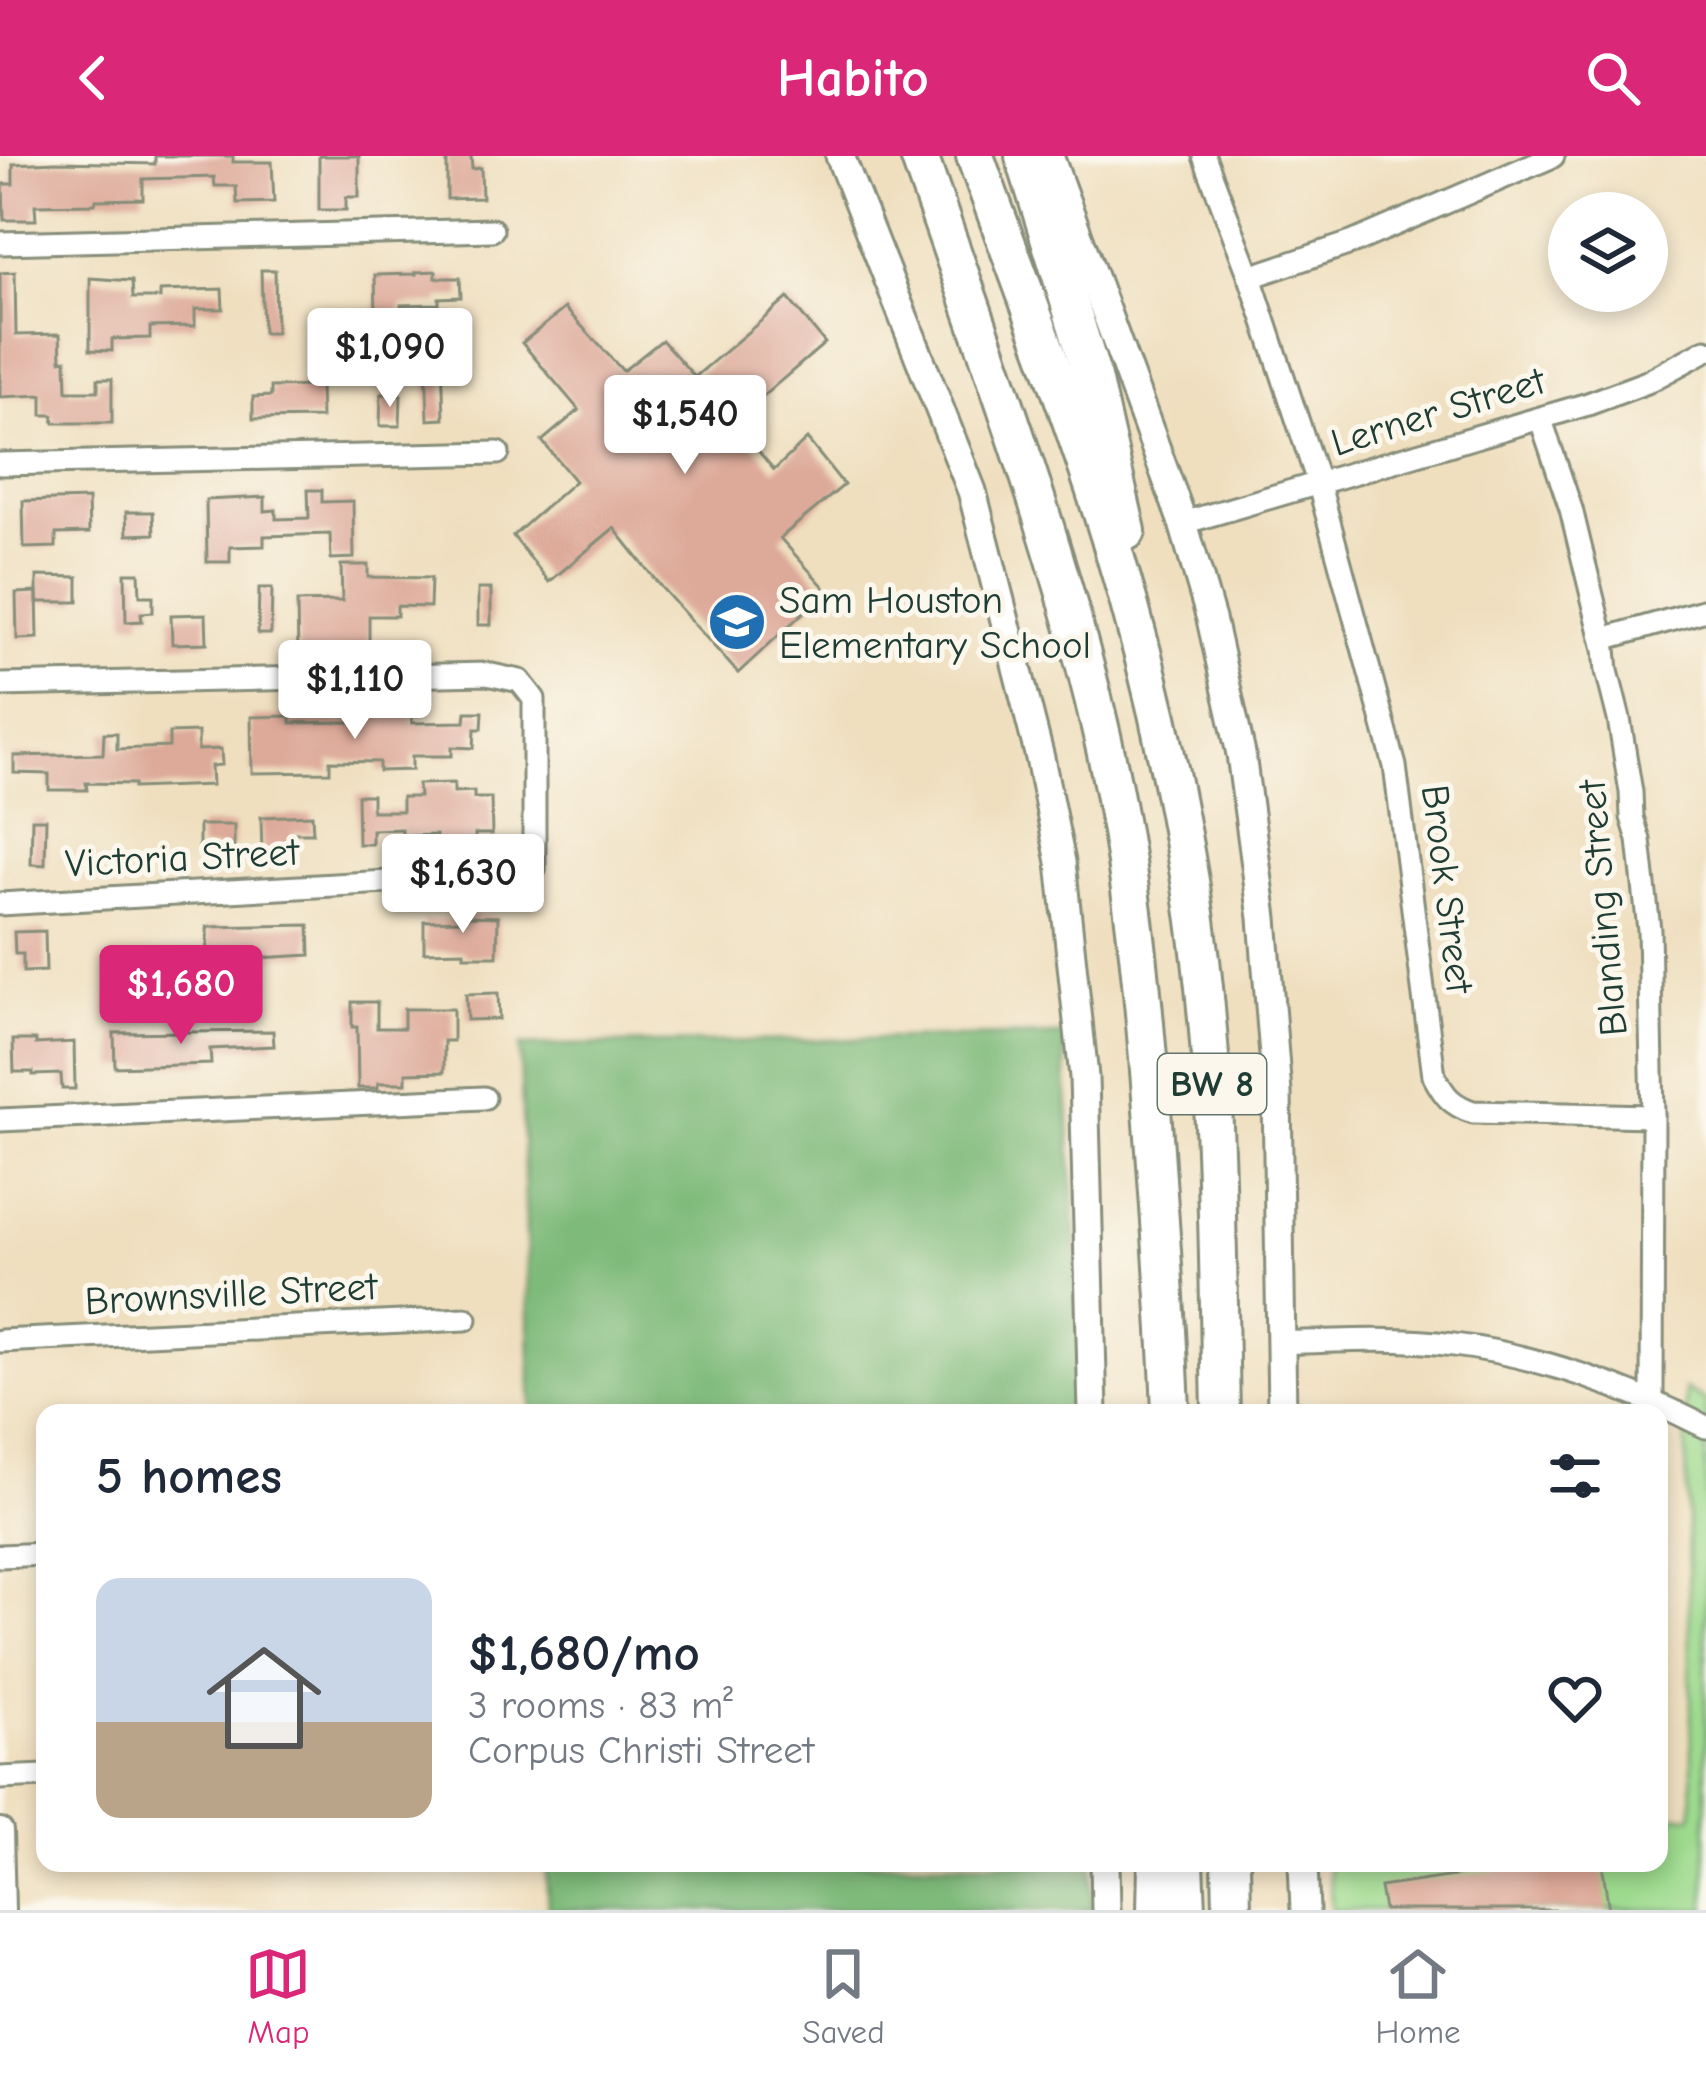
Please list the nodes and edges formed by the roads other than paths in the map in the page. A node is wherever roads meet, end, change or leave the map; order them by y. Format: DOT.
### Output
graph roads {
  1 [pos="840,156"];
  2 [pos="896,156"];
  3 [pos="919,156"];
  4 [pos="975,156"];
  5 [pos="1024,156"];
  6 [pos="1049,156"];
  7 [pos="1204,156"];
  8 [pos="1553,156"];
  9 [pos="492,230"];
  10 [pos="0,243"];
  11 [pos="1250,277"];
  12 [pos="984,345"];
  13 [pos="1706,350"];
  14 [pos="1540,420"];
  15 [pos="498,453"];
  16 [pos="0,464"];
  17 [pos="1319,485"];
  18 [pos="1183,523"];
  19 [pos="1706,610"];
  20 [pos="1603,639"];
  21 [pos="0,685"];
  22 [pos="1167,759"];
  23 [pos="0,904"];
  24 [pos="1148,1048"];
  25 [pos="484,1098"];
  26 [pos="1653,1116"];
  27 [pos="0,1120"];
  28 [pos="466,1318"];
  29 [pos="0,1341"];
  30 [pos="1279,1343"];
  31 [pos="1652,1400"];
  32 [pos="1093,1404"];
  33 [pos="1152,1404"];
  34 [pos="1170,1404"];
  35 [pos="1220,1404"];
  36 [pos="1282,1404"];
  37 [pos="1660,1404"];
  38 [pos="1668,1408"];
  39 [pos="1706,1427"];
  40 [pos="36,1554"];
  41 [pos="0,1556"];
  42 [pos="36,1776"];
  43 [pos="0,1778"];
  44 [pos="0,1831"];
  45 [pos="1105,1872"];
  46 [pos="1156,1872"];
  47 [pos="1185,1872"];
  48 [pos="1231,1872"];
  49 [pos="1303,1872"];
  50 [pos="2,1910"];
  51 [pos="1106,1910"];
  52 [pos="1156,1910"];
  53 [pos="1187,1910"];
  54 [pos="1232,1910"];
  55 [pos="1305,1910"];
  1 -- 32 [label="main road"];
  2 -- 12 [label="highway"];
  3 -- 12 [label="highway, BW 8"];
  4 -- 22 [label="highway, BW 8"];
  5 -- 22 [label="highway"];
  6 -- 18 [label="main road, BW 8"];
  7 -- 11 [label="street, Brook Street"];
  8 -- 11 [label="street"];
  9 -- 10 [label="street"];
  11 -- 17 [label="street, Brook Street"];
  12 -- 24 [label="highway, BW 8"];
  13 -- 14 [label="street, Lerner Street"];
  14 -- 17 [label="street, Lerner Street"];
  14 -- 20 [label="street, Blanding Street"];
  15 -- 16 [label="street"];
  17 -- 18 [label="street, Lerner Street"];
  17 -- 26 [label="street, Brook Street"];
  18 -- 30 [label="main road, BW 8"];
  19 -- 20 [label="street"];
  20 -- 26 [label="street, Blanding Street"];
  21 -- 23 [label="street, Victoria Street"];
  22 -- 35 [label="highway, BW 8"];
  24 -- 33 [label="highway"];
  24 -- 34 [label="highway, BW 8"];
  25 -- 27 [label="street"];
  26 -- 31 [label="street, Blanding Street"];
  28 -- 29 [label="street, Brownsville Street"];
  30 -- 31 [label="street"];
  30 -- 36 [label="main road, BW 8"];
  31 -- 37 [label="street"];
  38 -- 39 [label="street"];
  40 -- 41 [label="street"];
  42 -- 43 [label="street"];
  44 -- 50 [label="street"];
  45 -- 51 [label="main road"];
  46 -- 52 [label="highway"];
  47 -- 53 [label="highway"];
  48 -- 54 [label="highway"];
  49 -- 55 [label="main road"];
}
